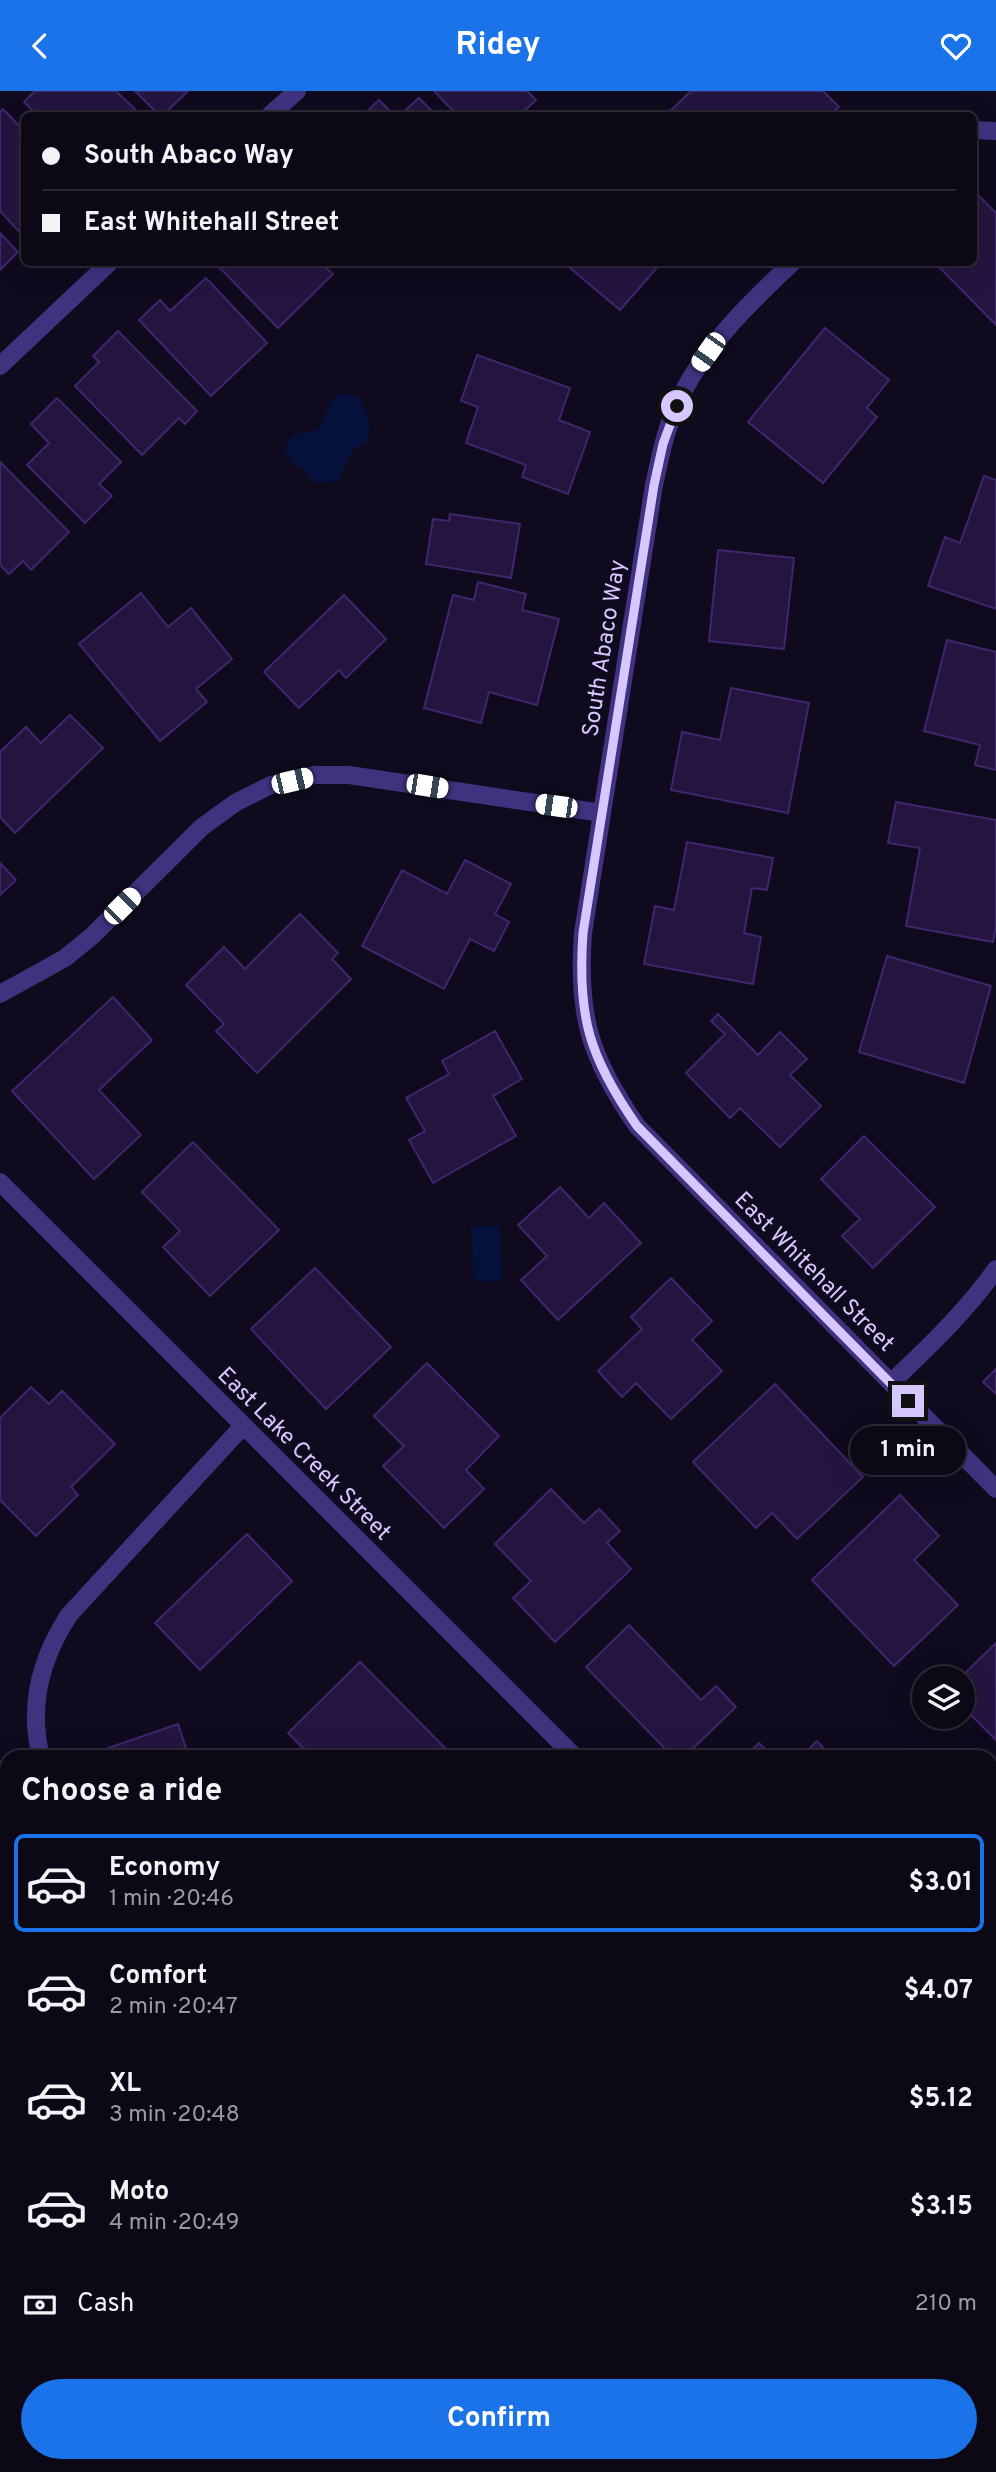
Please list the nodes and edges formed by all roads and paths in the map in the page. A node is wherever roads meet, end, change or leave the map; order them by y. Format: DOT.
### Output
graph roads {
  1 [pos="296,91"];
  2 [pos="273,112"];
  3 [pos="977,130"];
  4 [pos="996,131"];
  5 [pos="106,266"];
  6 [pos="789,266"];
  7 [pos="0,366"];
  8 [pos="602,813"];
  9 [pos="0,994"];
  10 [pos="608,1081"];
  11 [pos="0,1182"];
  12 [pos="996,1269"];
  13 [pos="891,1383"];
  14 [pos="243,1426"];
  15 [pos="996,1489"];
  16 [pos="40,1750"];
  17 [pos="568,1750"];
  1 -- 2 [label="street"];
  3 -- 4 [label="street"];
  5 -- 7 [label="street"];
  6 -- 8 [label="street, South Abaco Way"];
  8 -- 9 [label="street"];
  8 -- 10 [label="street, South Abaco Way"];
  10 -- 13 [label="street, East Whitehall Street"];
  11 -- 14 [label="street, East Lake Creek Street"];
  12 -- 13 [label="street"];
  13 -- 15 [label="street, East Whitehall Street"];
  14 -- 16 [label="street"];
  14 -- 17 [label="street, East Lake Creek Street"];
}
